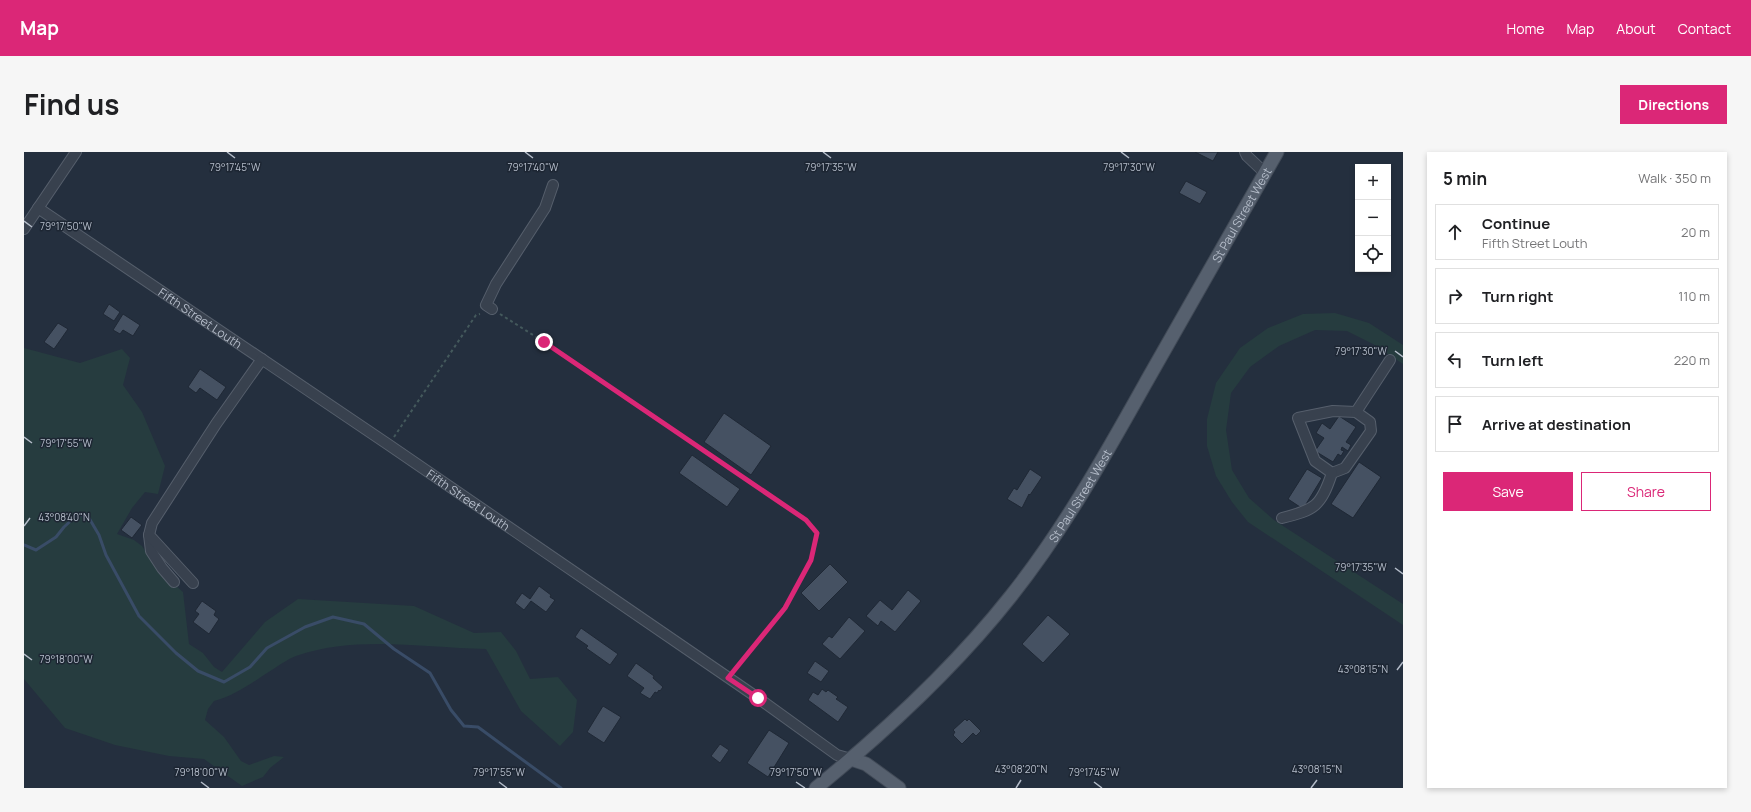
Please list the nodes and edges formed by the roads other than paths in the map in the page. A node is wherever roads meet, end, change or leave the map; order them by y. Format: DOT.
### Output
graph roads {
  1 [pos="76,152"];
  2 [pos="1245,152"];
  3 [pos="1277,152"];
  4 [pos="1265,173"];
  5 [pos="553,185"];
  6 [pos="38,208"];
  7 [pos="24,229"];
  8 [pos="492,309"];
  9 [pos="262,359"];
  10 [pos="1390,360"];
  11 [pos="1356,412"];
  12 [pos="1332,473"];
  13 [pos="1282,518"];
  14 [pos="149,535"];
  15 [pos="174,582"];
  16 [pos="193,583"];
  17 [pos="851,759"];
  18 [pos="816,788"];
  19 [pos="899,788"];
  1 -- 6 [label="street"];
  2 -- 4 [label="street"];
  3 -- 4 [label="main road, St Paul Street West"];
  4 -- 17 [label="main road, St Paul Street West"];
  5 -- 8 [label="street"];
  6 -- 7 [label="street"];
  6 -- 9 [label="street, Fifth Street Louth"];
  9 -- 14 [label="street"];
  9 -- 17 [label="street, Fifth Street Louth"];
  10 -- 11 [label="street"];
  11 -- 12 [label="street"];
  11 -- 12 [label="street"];
  12 -- 13 [label="street"];
  14 -- 15 [label="street"];
  14 -- 16 [label="street"];
  17 -- 18 [label="main road, St Paul Street West"];
  17 -- 19 [label="main road, Fifth Street Louth"];
}
